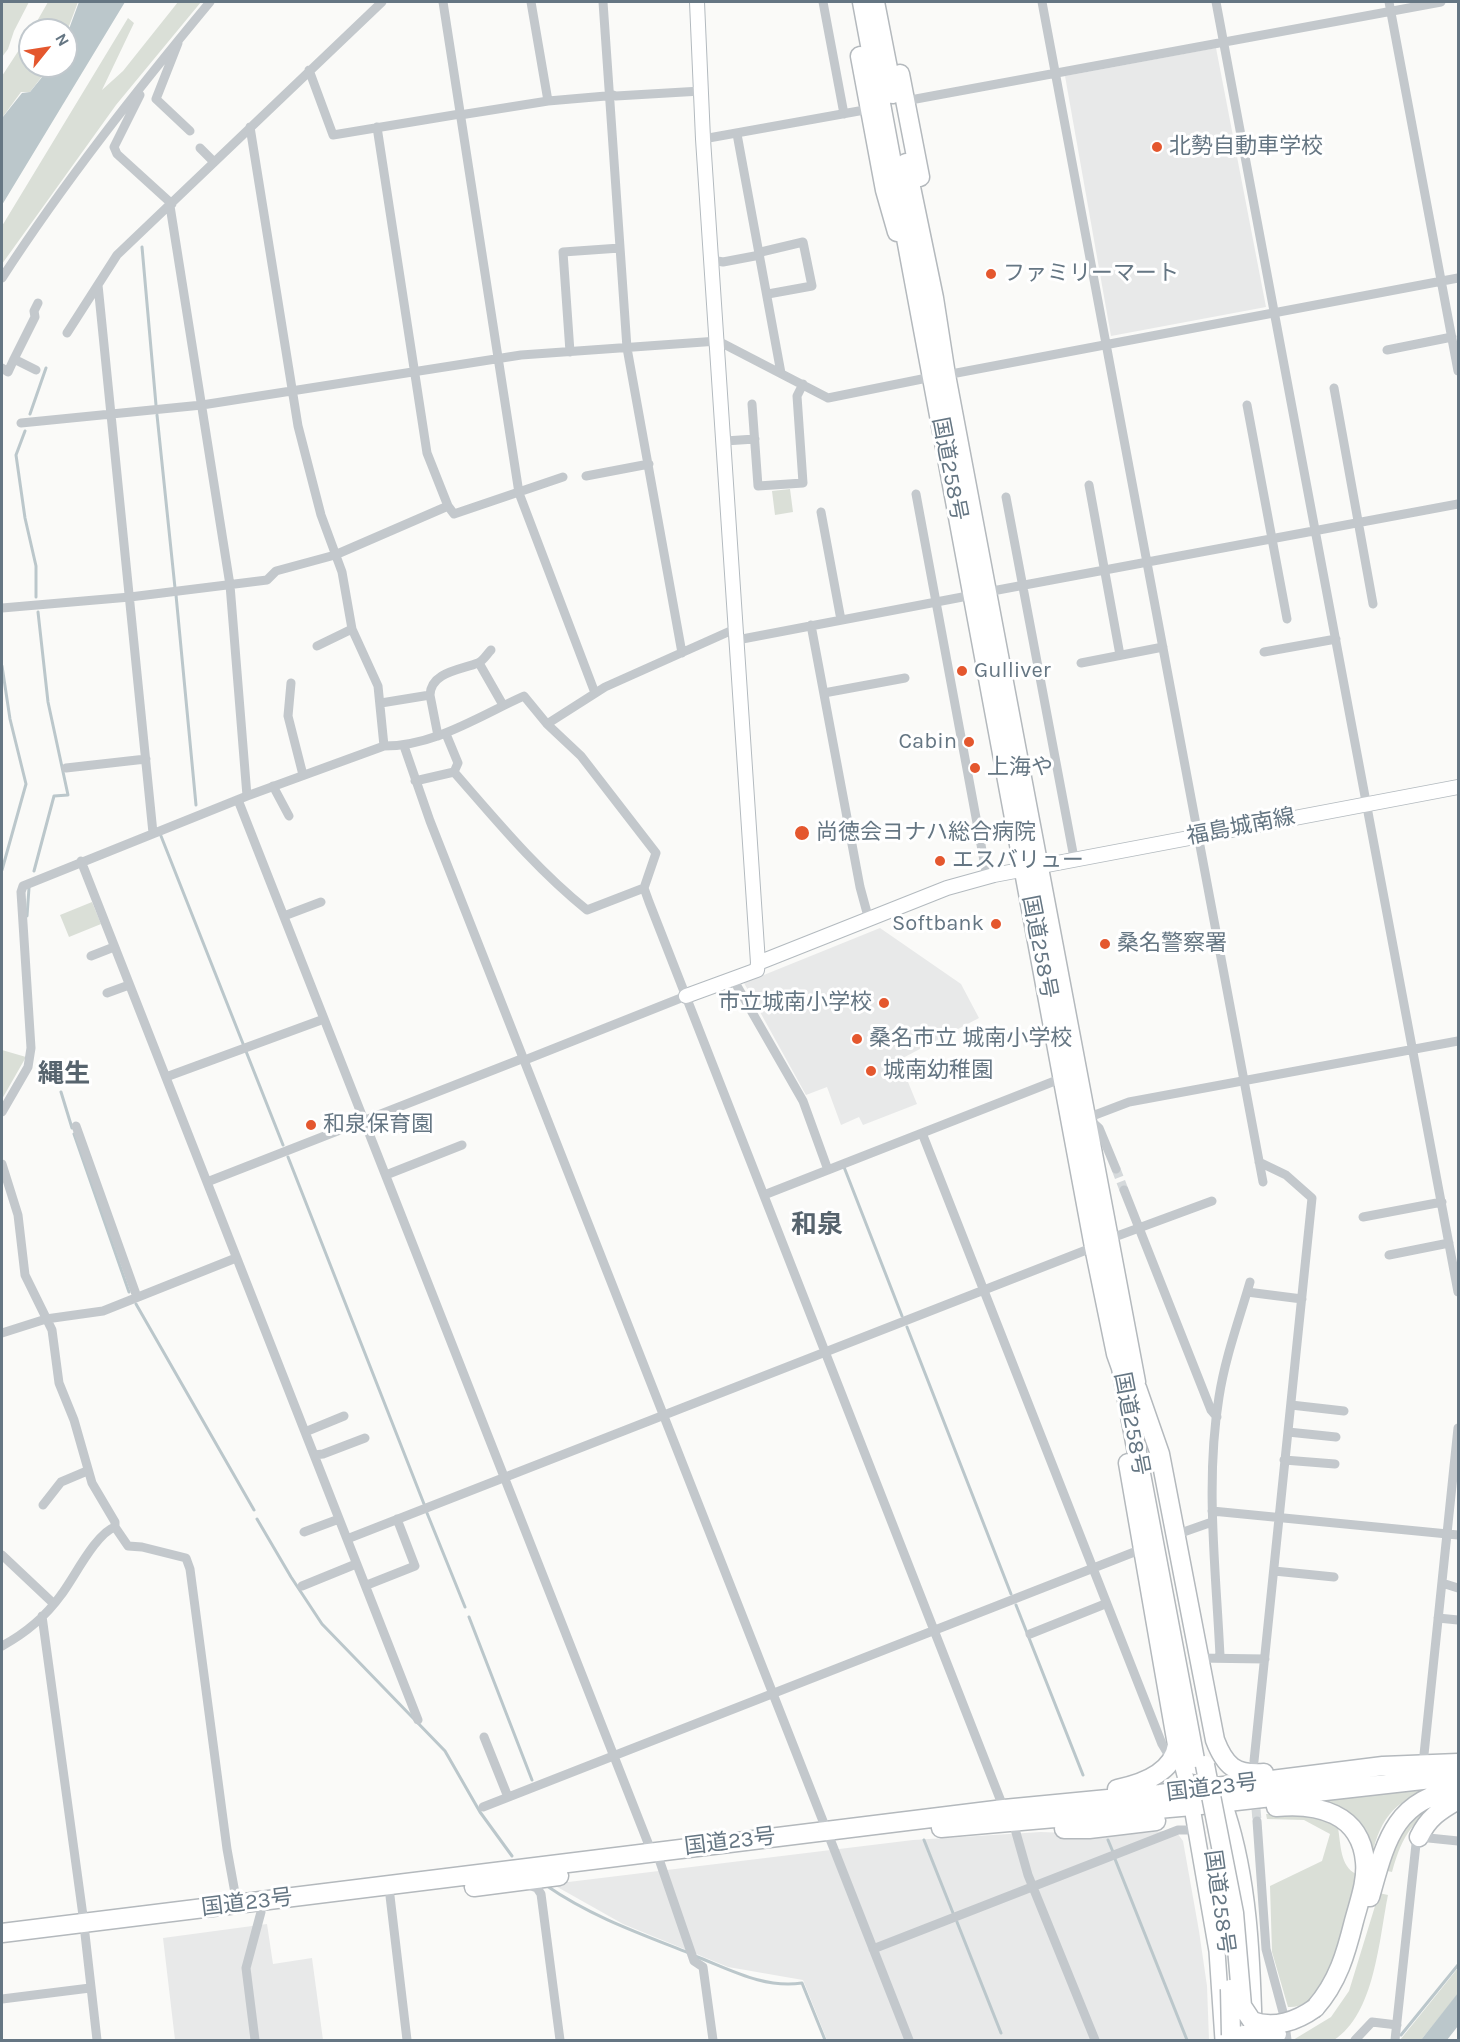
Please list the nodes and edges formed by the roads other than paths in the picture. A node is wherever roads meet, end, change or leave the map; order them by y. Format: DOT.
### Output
graph roads {
  1 [pos="210,2"];
  2 [pos="382,2"];
  3 [pos="443,2"];
  4 [pos="531,2"];
  5 [pos="603,2"];
  6 [pos="697,2"];
  7 [pos="823,2"];
  8 [pos="850,2"];
  9 [pos="862,2"];
  10 [pos="875,2"];
  11 [pos="887,2"];
  12 [pos="1042,2"];
  13 [pos="1216,2"];
  14 [pos="1441,2"];
  15 [pos="1390,6"];
  16 [pos="180,38"];
  17 [pos="1223,42"];
  18 [pos="156,67"];
  19 [pos="309,70"];
  20 [pos="1056,74"];
  21 [pos="700,91"];
  22 [pos="610,96"];
  23 [pos="548,101"];
  24 [pos="905,101"];
  25 [pos="870,110"];
  26 [pos="844,114"];
  27 [pos="460,115"];
  28 [pos="250,127"];
  29 [pos="377,127"];
  30 [pos="190,131"];
  31 [pos="737,134"];
  32 [pos="703,139"];
  33 [pos="200,148"];
  34 [pos="214,162"];
  35 [pos="171,205"];
  36 [pos="620,248"];
  37 [pos="760,253"];
  38 [pos="911,257"];
  39 [pos="712,260"];
  40 [pos="2,278"];
  41 [pos="1458,278"];
  42 [pos="1442,281"];
  43 [pos="98,285"];
  44 [pos="768,294"];
  45 [pos="934,298"];
  46 [pos="38,303"];
  47 [pos="1274,313"];
  48 [pos="67,333"];
  49 [pos="1452,337"];
  50 [pos="718,341"];
  51 [pos="1107,345"];
  52 [pos="627,348"];
  53 [pos="1387,350"];
  54 [pos="570,352"];
  55 [pos="15,359"];
  56 [pos="498,359"];
  57 [pos="2,369"];
  58 [pos="36,370"];
  59 [pos="1458,371"];
  60 [pos="415,372"];
  61 [pos="781,373"];
  62 [pos="939,376"];
  63 [pos="803,384"];
  64 [pos="1334,388"];
  65 [pos="291,391"];
  66 [pos="752,404"];
  67 [pos="202,405"];
  68 [pos="1247,405"];
  69 [pos="112,415"];
  70 [pos="21,423"];
  71 [pos="755,439"];
  72 [pos="725,441"];
  73 [pos="649,464"];
  74 [pos="586,476"];
  75 [pos="563,477"];
  76 [pos="1089,485"];
  77 [pos="519,493"];
  78 [pos="916,494"];
  79 [pos="1006,497"];
  80 [pos="1458,504"];
  81 [pos="448,506"];
  82 [pos="821,513"];
  83 [pos="1358,523"];
  84 [pos="1316,531"];
  85 [pos="1272,538"];
  86 [pos="335,555"];
  87 [pos="1147,563"];
  88 [pos="1103,571"];
  89 [pos="230,585"];
  90 [pos="1023,586"];
  91 [pos="980,594"];
  92 [pos="130,597"];
  93 [pos="936,602"];
  94 [pos="1373,604"];
  95 [pos="2,608"];
  96 [pos="1287,619"];
  97 [pos="841,620"];
  98 [pos="811,625"];
  99 [pos="352,629"];
  100 [pos="737,634"];
  101 [pos="1336,639"];
  102 [pos="317,646"];
  103 [pos="1163,647"];
  104 [pos="491,650"];
  105 [pos="1264,652"];
  106 [pos="682,653"];
  107 [pos="1120,655"];
  108 [pos="479,663"];
  109 [pos="1081,663"];
  110 [pos="905,678"];
  111 [pos="291,683"];
  112 [pos="595,693"];
  113 [pos="824,693"];
  114 [pos="430,695"];
  115 [pos="381,703"];
  116 [pos="503,705"];
  117 [pos="547,724"];
  118 [pos="442,735"];
  119 [pos="384,746"];
  120 [pos="404,746"];
  121 [pos="146,759"];
  122 [pos="66,768"];
  123 [pos="454,771"];
  124 [pos="303,776"];
  125 [pos="415,782"];
  126 [pos="273,786"];
  127 [pos="1458,787"];
  128 [pos="248,796"];
  129 [pos="238,800"];
  130 [pos="1366,804"];
  131 [pos="289,816"];
  132 [pos="153,833"];
  133 [pos="1198,835"];
  134 [pos="1074,858"];
  135 [pos="81,861"];
  136 [pos="1032,866"];
  137 [pos="987,877"];
  138 [pos="644,888"];
  139 [pos="321,902"];
  140 [pos="284,916"];
  141 [pos="869,920"];
  142 [pos="114,947"];
  143 [pos="91,956"];
  144 [pos="758,963"];
  145 [pos="733,979"];
  146 [pos="129,985"];
  147 [pos="107,993"];
  148 [pos="686,996"];
  149 [pos="324,1019"];
  150 [pos="1458,1041"];
  151 [pos="1413,1050"];
  152 [pos="524,1059"];
  153 [pos="166,1077"];
  154 [pos="1065,1077"];
  155 [pos="1244,1082"];
  156 [pos="2,1112"];
  157 [pos="1087,1118"];
  158 [pos="364,1120"];
  159 [pos="76,1126"];
  160 [pos="921,1133"];
  161 [pos="462,1145"];
  162 [pos="1259,1162"];
  163 [pos="2,1164"];
  164 [pos="1116,1169"];
  165 [pos="828,1170"];
  166 [pos="386,1175"];
  167 [pos="207,1182"];
  168 [pos="1263,1182"];
  169 [pos="1124,1190"];
  170 [pos="764,1195"];
  171 [pos="1212,1202"];
  172 [pos="1442,1202"];
  173 [pos="1363,1217"];
  174 [pos="1140,1229"];
  175 [pos="1101,1243"];
  176 [pos="1449,1243"];
  177 [pos="1389,1255"];
  178 [pos="236,1258"];
  179 [pos="1457,1277"];
  180 [pos="983,1291"];
  181 [pos="1458,1292"];
  182 [pos="137,1297"];
  183 [pos="1302,1299"];
  184 [pos="46,1319"];
  185 [pos="2,1333"];
  186 [pos="825,1352"];
  187 [pos="1116,1354"];
  188 [pos="1137,1388"];
  189 [pos="1291,1405"];
  190 [pos="1344,1411"];
  191 [pos="664,1415"];
  192 [pos="344,1416"];
  193 [pos="1217,1417"];
  194 [pos="1458,1428"];
  195 [pos="305,1432"];
  196 [pos="1288,1432"];
  197 [pos="1336,1437"];
  198 [pos="365,1438"];
  199 [pos="314,1455"];
  200 [pos="1284,1460"];
  201 [pos="1335,1464"];
  202 [pos="87,1471"];
  203 [pos="504,1477"];
  204 [pos="43,1505"];
  205 [pos="1212,1511"];
  206 [pos="1279,1518"];
  207 [pos="339,1519"];
  208 [pos="397,1519"];
  209 [pos="1212,1522"];
  210 [pos="115,1527"];
  211 [pos="304,1532"];
  212 [pos="1448,1534"];
  213 [pos="1176,1535"];
  214 [pos="1458,1535"];
  215 [pos="347,1539"];
  216 [pos="1142,1549"];
  217 [pos="2,1555"];
  218 [pos="356,1564"];
  219 [pos="1091,1568"];
  220 [pos="1274,1571"];
  221 [pos="1334,1577"];
  222 [pos="1442,1583"];
  223 [pos="367,1585"];
  224 [pos="302,1586"];
  225 [pos="1458,1588"];
  226 [pos="54,1604"];
  227 [pos="1105,1604"];
  228 [pos="42,1616"];
  229 [pos="1438,1618"];
  230 [pos="1458,1620"];
  231 [pos="934,1630"];
  232 [pos="1030,1634"];
  233 [pos="2,1646"];
  234 [pos="1220,1656"];
  235 [pos="1197,1658"];
  236 [pos="1265,1659"];
  237 [pos="773,1694"];
  238 [pos="418,1720"];
  239 [pos="484,1737"];
  240 [pos="1174,1752"];
  241 [pos="614,1756"];
  242 [pos="1254,1761"];
  243 [pos="1458,1763"];
  244 [pos="1423,1764"];
  245 [pos="1201,1765"];
  246 [pos="1383,1766"];
  247 [pos="1458,1776"];
  248 [pos="1249,1784"];
  249 [pos="1458,1790"];
  250 [pos="508,1797"];
  251 [pos="1458,1800"];
  252 [pos="1063,1804"];
  253 [pos="483,1807"];
  254 [pos="1191,1808"];
  255 [pos="1004,1809"];
  256 [pos="1222,1809"];
  257 [pos="1257,1821"];
  258 [pos="1019,1826"];
  259 [pos="828,1835"];
  260 [pos="1419,1837"];
  261 [pos="1458,1841"];
  262 [pos="656,1857"];
  263 [pos="1261,1881"];
  264 [pos="521,1882"];
  265 [pos="1243,1885"];
  266 [pos="1035,1887"];
  267 [pos="390,1896"];
  268 [pos="237,1904"];
  269 [pos="261,1912"];
  270 [pos="85,1928"];
  271 [pos="2,1933"];
  272 [pos="2,1944"];
  273 [pos="873,1949"];
  274 [pos="90,1988"];
  275 [pos="2,1999"];
  276 [pos="1242,2006"];
  277 [pos="1321,2010"];
  278 [pos="1222,2013"];
  279 [pos="1397,2025"];
  280 [pos="1238,2039"];
  281 [pos="97,2040"];
  282 [pos="255,2040"];
  283 [pos="407,2040"];
  284 [pos="560,2040"];
  285 [pos="713,2040"];
  286 [pos="909,2040"];
  287 [pos="1095,2040"];
  288 [pos="1287,2040"];
  289 [pos="1355,2040"];
  290 [pos="1395,2040"];
  1 -- 16 [label="street"];
  2 -- 19 [label="street"];
  3 -- 27 [label="street"];
  4 -- 23 [label="street"];
  5 -- 22 [label="street"];
  6 -- 21 [label="street"];
  7 -- 26 [label="street"];
  8 -- 25 [label="highway"];
  9 -- 38 [label="highway, 国道258号"];
  10 -- 45 [label="highway, 国道258号"];
  11 -- 24 [label="highway"];
  12 -- 20 [label="street"];
  13 -- 17 [label="street"];
  14 -- 15 [label="street"];
  15 -- 17 [label="street"];
  15 -- 42 [label="street"];
  16 -- 18 [label="street"];
  16 -- 30 [label="street"];
  17 -- 20 [label="street"];
  17 -- 47 [label="street"];
  18 -- 35 [label="street"];
  18 -- 40 [label="street"];
  19 -- 28 [label="street"];
  19 -- 29 [label="street"];
  20 -- 24 [label="street"];
  20 -- 51 [label="street"];
  21 -- 22 [label="street"];
  21 -- 32 [label="street"];
  22 -- 23 [label="street"];
  22 -- 36 [label="street"];
  23 -- 27 [label="street"];
  24 -- 45 [label="highway"];
  25 -- 26 [label="street"];
  25 -- 38 [label="highway"];
  26 -- 31 [label="street"];
  27 -- 29 [label="street"];
  27 -- 56 [label="street"];
  28 -- 34 [label="street"];
  28 -- 65 [label="street"];
  29 -- 60 [label="street"];
  31 -- 32 [label="street"];
  31 -- 37 [label="street"];
  32 -- 39 [label="street"];
  33 -- 34 [label="street"];
  34 -- 35 [label="street"];
  35 -- 43 [label="street"];
  35 -- 67 [label="street"];
  36 -- 52 [label="street"];
  36 -- 54 [label="street"];
  37 -- 39 [label="street"];
  37 -- 44 [label="street"];
  37 -- 44 [label="street"];
  38 -- 62 [label="highway, 国道258号"];
  39 -- 50 [label="street"];
  41 -- 42 [label="street"];
  42 -- 47 [label="street"];
  42 -- 49 [label="street"];
  43 -- 48 [label="street"];
  43 -- 69 [label="street"];
  44 -- 61 [label="street"];
  45 -- 62 [label="highway, 国道258号"];
  46 -- 55 [label="street"];
  47 -- 51 [label="street"];
  47 -- 84 [label="street"];
  49 -- 53 [label="street"];
  49 -- 59 [label="street"];
  50 -- 52 [label="street"];
  50 -- 61 [label="street"];
  50 -- 72 [label="street"];
  51 -- 62 [label="street"];
  51 -- 87 [label="street"];
  52 -- 54 [label="street"];
  52 -- 73 [label="street"];
  54 -- 56 [label="street"];
  55 -- 57 [label="street"];
  55 -- 58 [label="street"];
  56 -- 60 [label="street"];
  56 -- 77 [label="street"];
  60 -- 65 [label="street"];
  60 -- 81 [label="street"];
  61 -- 63 [label="street"];
  62 -- 63 [label="street"];
  62 -- 91 [label="highway, 国道258号"];
  63 -- 71 [label="street"];
  64 -- 83 [label="street"];
  65 -- 67 [label="street"];
  65 -- 86 [label="street"];
  66 -- 71 [label="street"];
  67 -- 69 [label="street"];
  67 -- 89 [label="street"];
  68 -- 85 [label="street"];
  69 -- 70 [label="street"];
  69 -- 92 [label="street"];
  71 -- 72 [label="street"];
  72 -- 100 [label="street"];
  73 -- 74 [label="street"];
  73 -- 106 [label="street"];
  75 -- 77 [label="street"];
  76 -- 88 [label="street"];
  77 -- 81 [label="street"];
  77 -- 112 [label="street"];
  78 -- 93 [label="street"];
  79 -- 90 [label="street"];
  80 -- 83 [label="street"];
  81 -- 86 [label="street"];
  82 -- 97 [label="street"];
  83 -- 84 [label="street"];
  83 -- 94 [label="street"];
  84 -- 85 [label="street"];
  84 -- 101 [label="street"];
  85 -- 87 [label="street"];
  85 -- 96 [label="street"];
  86 -- 89 [label="street"];
  86 -- 99 [label="street"];
  87 -- 88 [label="street"];
  87 -- 103 [label="street"];
  88 -- 90 [label="street"];
  88 -- 107 [label="street"];
  89 -- 92 [label="street"];
  89 -- 128 [label="street"];
  90 -- 91 [label="street"];
  90 -- 134 [label="street"];
  91 -- 93 [label="street"];
  91 -- 136 [label="highway, 国道258号"];
  92 -- 95 [label="street"];
  92 -- 121 [label="street"];
  93 -- 97 [label="street"];
  93 -- 137 [label="street"];
  97 -- 98 [label="street"];
  98 -- 100 [label="street"];
  98 -- 113 [label="street"];
  99 -- 102 [label="street"];
  99 -- 115 [label="street"];
  100 -- 106 [label="street"];
  100 -- 144 [label="street"];
  101 -- 105 [label="street"];
  101 -- 130 [label="street"];
  103 -- 107 [label="street"];
  103 -- 133 [label="street"];
  104 -- 108 [label="street"];
  106 -- 112 [label="street"];
  107 -- 109 [label="street"];
  108 -- 114 [label="street"];
  108 -- 116 [label="street"];
  110 -- 113 [label="street"];
  111 -- 124 [label="street"];
  112 -- 117 [label="street"];
  113 -- 141 [label="street"];
  114 -- 115 [label="street"];
  114 -- 118 [label="street"];
  115 -- 119 [label="street"];
  116 -- 117 [label="street"];
  116 -- 118 [label="street"];
  117 -- 138 [label="street"];
  118 -- 120 [label="street"];
  118 -- 123 [label="street"];
  119 -- 120 [label="street"];
  119 -- 124 [label="street"];
  120 -- 125 [label="street"];
  121 -- 122 [label="street"];
  121 -- 132 [label="street"];
  123 -- 125 [label="street"];
  123 -- 138 [label="street"];
  124 -- 126 [label="street"];
  125 -- 152 [label="street"];
  126 -- 128 [label="street"];
  126 -- 131 [label="street"];
  127 -- 130 [label="street, 福島城南線"];
  128 -- 129 [label="street"];
  129 -- 132 [label="street"];
  129 -- 140 [label="street"];
  130 -- 133 [label="street, 福島城南線"];
  130 -- 151 [label="street"];
  132 -- 135 [label="street"];
  133 -- 134 [label="street, 福島城南線"];
  133 -- 155 [label="street"];
  134 -- 136 [label="street, 福島城南線"];
  135 -- 142 [label="street"];
  135 -- 156 [label="street"];
  136 -- 137 [label="street, 福島城南線"];
  136 -- 154 [label="highway, 国道258号"];
  136 -- 157 [label="highway, 国道258号"];
  137 -- 141 [label="street, 福島城南線"];
  138 -- 148 [label="street"];
  139 -- 140 [label="street"];
  140 -- 149 [label="street"];
  141 -- 144 [label="street, 福島城南線"];
  142 -- 143 [label="street"];
  142 -- 146 [label="street"];
  144 -- 145 [label="street, 福島城南線"];
  145 -- 148 [label="street"];
  145 -- 165 [label="street"];
  146 -- 147 [label="street"];
  146 -- 153 [label="street"];
  148 -- 152 [label="street"];
  148 -- 170 [label="street"];
  149 -- 153 [label="street"];
  149 -- 158 [label="street"];
  150 -- 151 [label="street"];
  151 -- 155 [label="street"];
  151 -- 172 [label="street"];
  152 -- 158 [label="street"];
  152 -- 191 [label="street"];
  153 -- 167 [label="street"];
  154 -- 160 [label="street"];
  154 -- 175 [label="highway, 国道258号"];
  155 -- 157 [label="street"];
  155 -- 162 [label="street"];
  157 -- 164 [label="street"];
  157 -- 175 [label="highway, 国道258号"];
  158 -- 166 [label="street"];
  158 -- 167 [label="street"];
  159 -- 182 [label="street"];
  160 -- 165 [label="street"];
  160 -- 180 [label="street"];
  161 -- 166 [label="street"];
  162 -- 168 [label="street"];
  162 -- 183 [label="street"];
  163 -- 184 [label="street"];
  165 -- 170 [label="street"];
  166 -- 203 [label="street"];
  167 -- 178 [label="street"];
  169 -- 174 [label="street"];
  170 -- 186 [label="street"];
  171 -- 174 [label="street"];
  172 -- 173 [label="street"];
  172 -- 176 [label="street"];
  174 -- 175 [label="street"];
  174 -- 193 [label="street"];
  175 -- 180 [label="street"];
  175 -- 187 [label="highway, 国道258号"];
  175 -- 188 [label="highway, 国道258号"];
  176 -- 177 [label="street"];
  176 -- 179 [label="street"];
  178 -- 182 [label="street"];
  178 -- 195 [label="street"];
  179 -- 181 [label="street"];
  180 -- 186 [label="street"];
  180 -- 219 [label="street"];
  182 -- 184 [label="street"];
  183 -- 189 [label="street"];
  183 -- 193 [label="street"];
  184 -- 185 [label="street"];
  184 -- 202 [label="street"];
  186 -- 191 [label="street"];
  186 -- 231 [label="street"];
  187 -- 216 [label="highway"];
  187 -- 245 [label="highway, 国道258号"];
  188 -- 213 [label="highway"];
  188 -- 245 [label="highway, 国道258号"];
  189 -- 190 [label="street"];
  189 -- 196 [label="street"];
  191 -- 203 [label="street"];
  191 -- 237 [label="street"];
  192 -- 195 [label="street"];
  193 -- 205 [label="street"];
  194 -- 212 [label="street"];
  195 -- 199 [label="street"];
  196 -- 197 [label="street"];
  196 -- 200 [label="street"];
  198 -- 199 [label="street"];
  199 -- 207 [label="street"];
  200 -- 201 [label="street"];
  200 -- 206 [label="street"];
  202 -- 204 [label="street"];
  202 -- 210 [label="street"];
  203 -- 208 [label="street"];
  203 -- 241 [label="street"];
  205 -- 206 [label="street"];
  205 -- 209 [label="street"];
  206 -- 212 [label="street"];
  206 -- 220 [label="street"];
  207 -- 211 [label="street"];
  207 -- 215 [label="street"];
  208 -- 215 [label="street"];
  208 -- 223 [label="street"];
  209 -- 213 [label="street"];
  209 -- 234 [label="street"];
  210 -- 226 [label="street"];
  210 -- 268 [label="street"];
  212 -- 214 [label="street"];
  212 -- 222 [label="street"];
  213 -- 235 [label="highway"];
  215 -- 218 [label="street"];
  216 -- 219 [label="street"];
  216 -- 240 [label="highway"];
  217 -- 226 [label="street"];
  218 -- 223 [label="street"];
  218 -- 224 [label="street"];
  219 -- 227 [label="street"];
  219 -- 231 [label="street"];
  220 -- 221 [label="street"];
  220 -- 236 [label="street"];
  222 -- 225 [label="street"];
  222 -- 229 [label="street"];
  223 -- 238 [label="street"];
  226 -- 228 [label="street"];
  227 -- 232 [label="street"];
  227 -- 240 [label="street"];
  228 -- 233 [label="street"];
  228 -- 270 [label="street"];
  229 -- 230 [label="street"];
  229 -- 244 [label="street"];
  231 -- 237 [label="street"];
  231 -- 255 [label="street"];
  234 -- 235 [label="street"];
  234 -- 236 [label="street"];
  235 -- 246 [label="highway"];
  236 -- 242 [label="street"];
  237 -- 241 [label="street"];
  237 -- 259 [label="street"];
  239 -- 250 [label="street"];
  240 -- 252 [label="highway"];
  240 -- 254 [label="main road"];
  241 -- 250 [label="street"];
  241 -- 262 [label="street"];
  243 -- 244 [label="highway, 国道23号"];
  244 -- 246 [label="highway, 国道23号"];
  245 -- 276 [label="highway, 国道258号, bridge"];
  245 -- 280 [label="highway, 国道258号, bridge"];
  246 -- 248 [label="highway, 国道23号"];
  247 -- 256 [label="highway, 国道23号"];
  248 -- 254 [label="highway, 国道23号"];
  248 -- 256 [label="main road"];
  249 -- 277 [label="highway"];
  250 -- 253 [label="street"];
  251 -- 260 [label="highway"];
  252 -- 254 [label="highway, 国道23号"];
  252 -- 255 [label="highway, 国道23号"];
  254 -- 256 [label="highway"];
  254 -- 258 [label="highway, 国道23号"];
  254 -- 266 [label="street"];
  254 -- 278 [label="main road"];
  255 -- 259 [label="highway, 国道23号"];
  256 -- 265 [label="main road"];
  256 -- 277 [label="highway"];
  256 -- 278 [label="main road"];
  257 -- 263 [label="street"];
  258 -- 259 [label="highway, 国道23号"];
  258 -- 266 [label="street"];
  259 -- 262 [label="highway, 国道23号"];
  259 -- 273 [label="street"];
  260 -- 261 [label="street"];
  260 -- 279 [label="street"];
  262 -- 264 [label="highway, 国道23号"];
  262 -- 268 [label="highway, 国道23号"];
  262 -- 285 [label="street"];
  263 -- 265 [label="street"];
  263 -- 288 [label="street"];
  264 -- 267 [label="highway, 国道23号"];
  264 -- 284 [label="street"];
  265 -- 280 [label="main road"];
  266 -- 273 [label="street"];
  266 -- 287 [label="street"];
  267 -- 269 [label="highway, 国道23号"];
  267 -- 283 [label="street"];
  268 -- 270 [label="highway, 国道23号"];
  269 -- 270 [label="highway, 国道23号"];
  269 -- 282 [label="street"];
  270 -- 271 [label="highway, 国道23号"];
  270 -- 272 [label="highway, 国道23号"];
  270 -- 274 [label="street"];
  273 -- 286 [label="street"];
  274 -- 275 [label="street"];
  274 -- 281 [label="street"];
  276 -- 277 [label="highway, bridge"];
  276 -- 280 [label="main road"];
  277 -- 280 [label="highway, bridge"];
  278 -- 280 [label="main road"];
  279 -- 289 [label="street"];
  279 -- 290 [label="street"];
}
